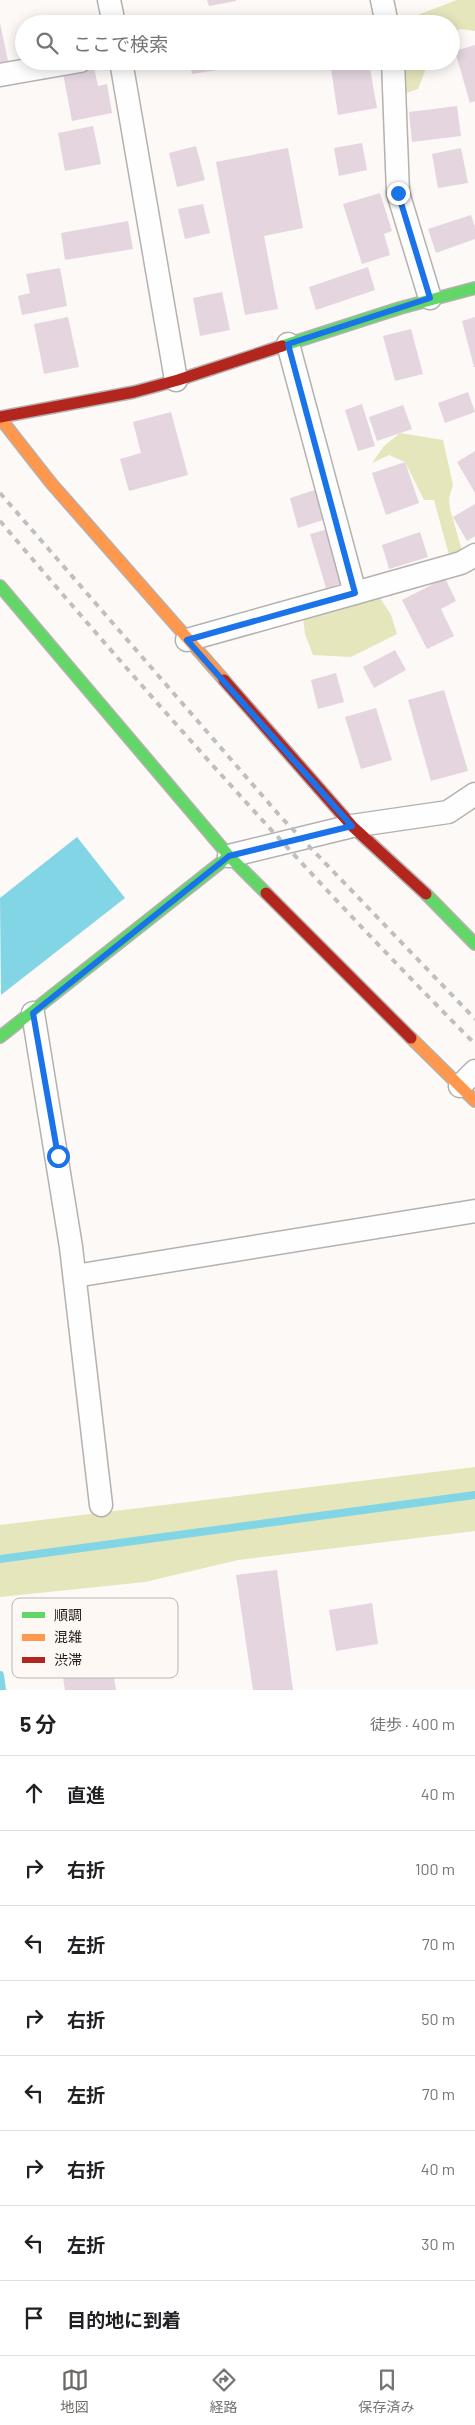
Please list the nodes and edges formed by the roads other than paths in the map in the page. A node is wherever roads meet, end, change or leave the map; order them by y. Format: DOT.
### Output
graph roads {
  1 [pos="109,0"];
  2 [pos="382,0"];
  3 [pos="112,15"];
  4 [pos="385,15"];
  5 [pos="29,70"];
  6 [pos="123,70"];
  7 [pos="393,70"];
  8 [pos="0,75"];
  9 [pos="475,288"];
  10 [pos="430,298"];
  11 [pos="288,344"];
  12 [pos="176,380"];
  13 [pos="0,418"];
  14 [pos="475,555"];
  15 [pos="0,586"];
  16 [pos="355,593"];
  17 [pos="187,640"];
  18 [pos="475,794"];
  19 [pos="352,826"];
  20 [pos="229,856"];
  21 [pos="475,944"];
  22 [pos="33,1013"];
  23 [pos="0,1037"];
  24 [pos="470,1086"];
  25 [pos="475,1211"];
  26 [pos="75,1276"];
  27 [pos="101,1505"];
  1 -- 3 [label="street"];
  2 -- 4 [label="street"];
  5 -- 8 [label="street"];
  6 -- 12 [label="street"];
  7 -- 10 [label="street"];
  9 -- 10 [label="street"];
  10 -- 11 [label="street"];
  11 -- 12 [label="street"];
  11 -- 16 [label="street"];
  12 -- 13 [label="street"];
  13 -- 17 [label="street"];
  14 -- 16 [label="street"];
  15 -- 20 [label="street"];
  16 -- 17 [label="street"];
  17 -- 19 [label="street"];
  18 -- 19 [label="street"];
  19 -- 20 [label="street"];
  19 -- 21 [label="street"];
  20 -- 22 [label="street"];
  20 -- 24 [label="street"];
  22 -- 23 [label="street"];
  22 -- 26 [label="street"];
  25 -- 26 [label="street"];
  26 -- 27 [label="street"];
}
